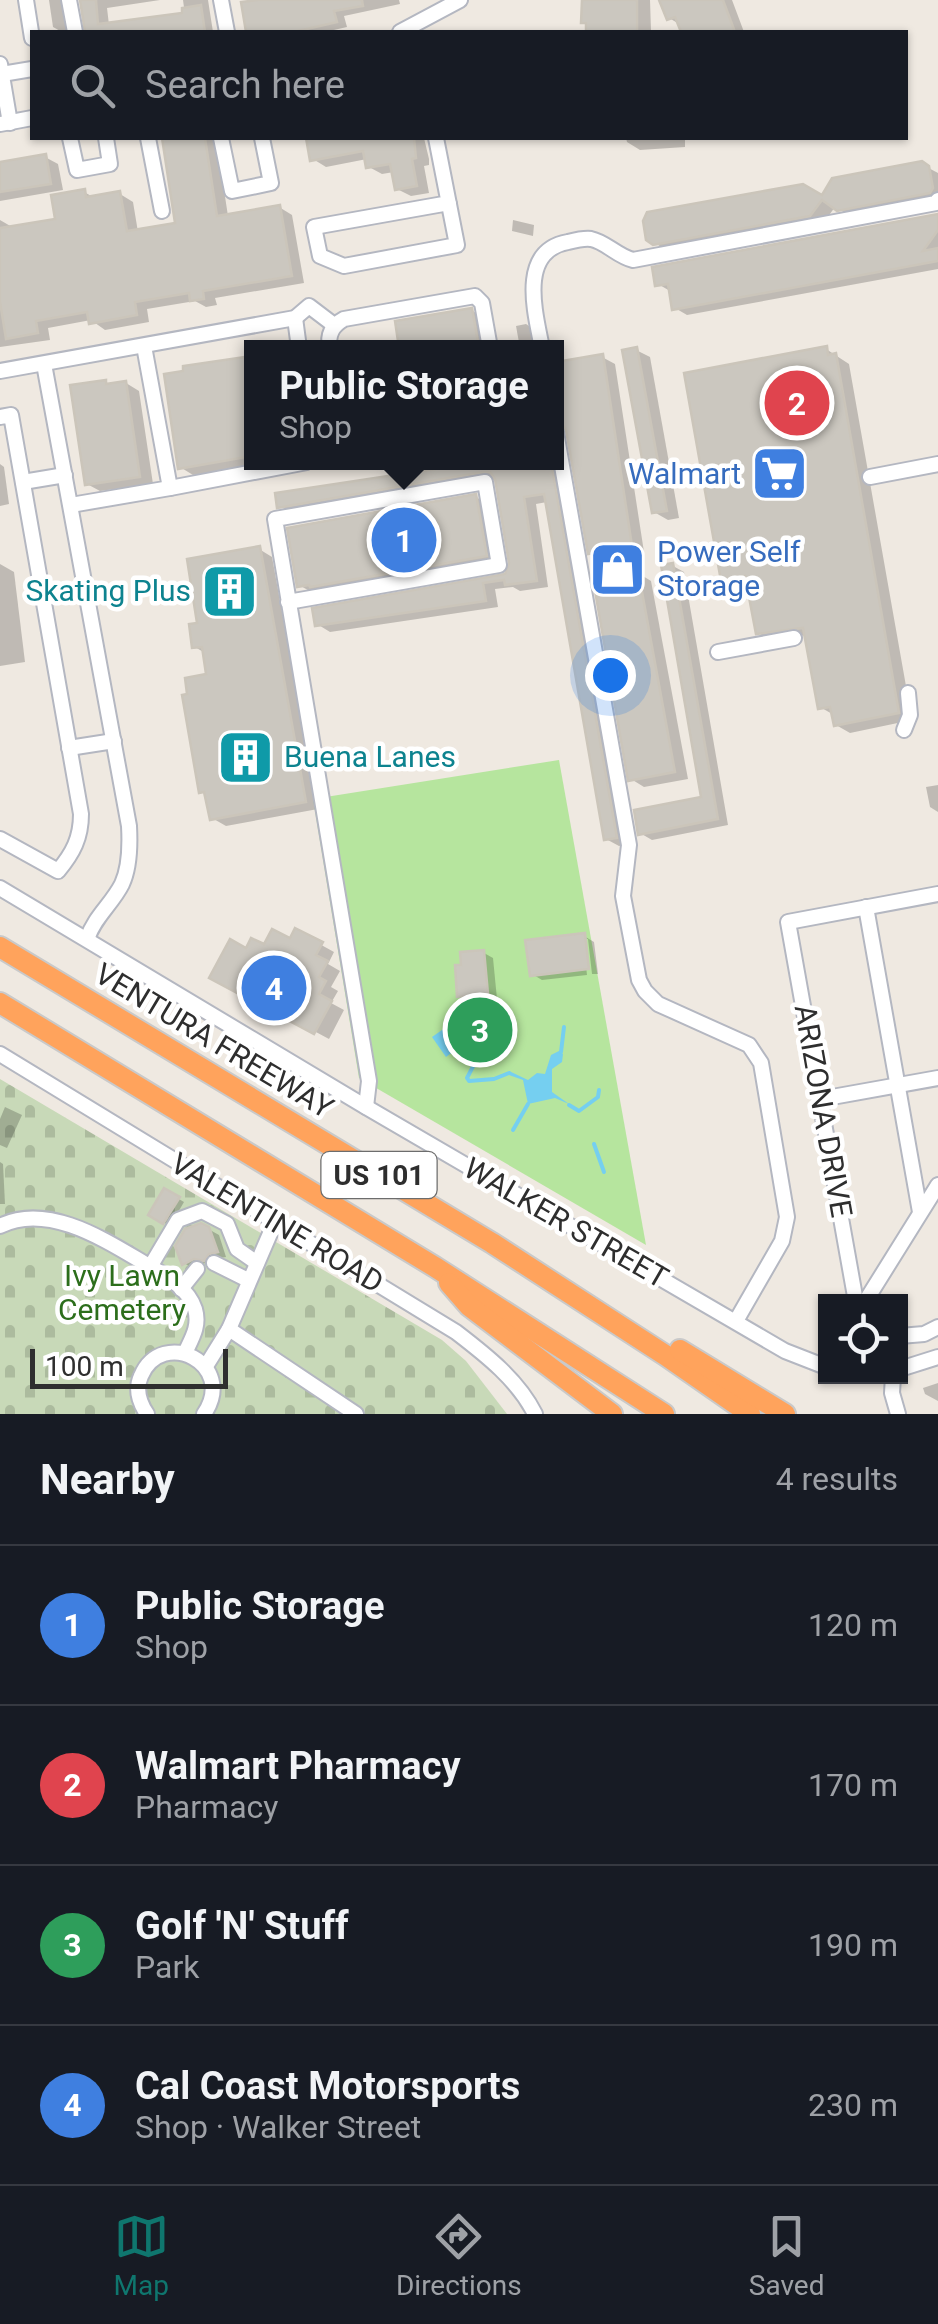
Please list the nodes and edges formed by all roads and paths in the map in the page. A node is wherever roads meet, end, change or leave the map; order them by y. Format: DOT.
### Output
graph roads {
  1 [pos="26,0"];
  2 [pos="69,0"];
  3 [pos="221,0"];
  4 [pos="460,0"];
  5 [pos="432,7"];
  6 [pos="31,30"];
  7 [pos="75,30"];
  8 [pos="227,30"];
  9 [pos="405,30"];
  10 [pos="1,69"];
  11 [pos="30,69"];
  12 [pos="30,118"];
  13 [pos="5,123"];
  14 [pos="70,140"];
  15 [pos="106,140"];
  16 [pos="148,140"];
  17 [pos="221,140"];
  18 [pos="262,140"];
  19 [pos="436,140"];
  20 [pos="938,200"];
  21 [pos="449,203"];
  22 [pos="162,211"];
  23 [pos="295,318"];
  24 [pos="334,324"];
  25 [pos="298,340"];
  26 [pos="328,340"];
  27 [pos="489,340"];
  28 [pos="541,340"];
  29 [pos="144,346"];
  30 [pos="44,364"];
  31 [pos="0,371"];
  32 [pos="0,417"];
  33 [pos="938,464"];
  34 [pos="266,470"];
  35 [pos="563,470"];
  36 [pos="65,475"];
  37 [pos="870,477"];
  38 [pos="23,482"];
  39 [pos="170,488"];
  40 [pos="70,505"];
  41 [pos="288,602"];
  42 [pos="794,638"];
  43 [pos="718,652"];
  44 [pos="908,693"];
  45 [pos="904,730"];
  46 [pos="114,741"];
  47 [pos="69,748"];
  48 [pos="0,839"];
  49 [pos="0,888"];
  50 [pos="938,894"];
  51 [pos="866,907"];
  52 [pos="88,939"];
  53 [pos="0,947"];
  54 [pos="0,1003"];
  55 [pos="0,1054"];
  56 [pos="938,1078"];
  57 [pos="898,1086"];
  58 [pos="821,1099"];
  59 [pos="366,1107"];
  60 [pos="938,1184"];
  61 [pos="920,1212"];
  62 [pos="276,1222"];
  63 [pos="0,1226"];
  64 [pos="492,1243"];
  65 [pos="256,1263"];
  66 [pos="214,1264"];
  67 [pos="150,1267"];
  68 [pos="435,1267"];
  69 [pos="197,1269"];
  70 [pos="248,1280"];
  71 [pos="181,1289"];
  72 [pos="855,1294"];
  73 [pos="871,1294"];
  74 [pos="736,1321"];
  75 [pos="938,1327"];
  76 [pos="229,1330"];
  77 [pos="908,1335"];
  78 [pos="184,1353"];
  79 [pos="938,1356"];
  80 [pos="818,1363"];
  81 [pos="206,1366"];
  82 [pos="908,1366"];
  83 [pos="893,1384"];
  84 [pos="141,1412"];
  85 [pos="204,1414"];
  86 [pos="356,1414"];
  87 [pos="535,1414"];
  88 [pos="612,1414"];
  89 [pos="664,1414"];
  90 [pos="750,1414"];
  91 [pos="785,1414"];
  92 [pos="898,1414"];
  1 -- 6 [label="street"];
  2 -- 7 [label="street"];
  3 -- 8 [label="street"];
  4 -- 5 [label="street"];
  5 -- 9 [label="street"];
  10 -- 11 [label="street"];
  10 -- 13 [label="street"];
  12 -- 13 [label="street"];
  14 -- 15 [label="street"];
  16 -- 22 [label="street"];
  17 -- 18 [label="street"];
  19 -- 21 [label="street"];
  20 -- 28 [label="street"];
  21 -- 21 [label="street"];
  23 -- 24 [label="street"];
  23 -- 25 [label="street"];
  23 -- 29 [label="street"];
  24 -- 26 [label="street"];
  24 -- 27 [label="street"];
  29 -- 30 [label="street"];
  29 -- 39 [label="street"];
  30 -- 31 [label="street"];
  30 -- 36 [label="street"];
  32 -- 38 [label="street"];
  33 -- 37 [label="street"];
  34 -- 39 [label="street"];
  35 -- 74 [label="street"];
  36 -- 38 [label="street"];
  36 -- 40 [label="street"];
  38 -- 47 [label="street"];
  39 -- 40 [label="street"];
  40 -- 46 [label="street"];
  41 -- 41 [label="street"];
  41 -- 59 [label="street"];
  42 -- 43 [label="street"];
  44 -- 45 [label="street"];
  46 -- 47 [label="street"];
  46 -- 52 [label="street"];
  47 -- 48 [label="street"];
  49 -- 52 [label="street, WALKER STREET"];
  50 -- 51 [label="street"];
  51 -- 57 [label="street"];
  51 -- 58 [label="street, ARIZONA DRIVE"];
  52 -- 59 [label="street, WALKER STREET"];
  53 -- 64 [label="highway, VENTURA FREEWAY / US 101"];
  54 -- 68 [label="highway, US 101"];
  55 -- 62 [label="street, VALENTINE ROAD"];
  56 -- 57 [label="street"];
  57 -- 58 [label="street"];
  57 -- 61 [label="street"];
  58 -- 72 [label="street, ARIZONA DRIVE"];
  59 -- 74 [label="street, WALKER STREET"];
  60 -- 61 [label="street"];
  61 -- 73 [label="street"];
  62 -- 65 [label="street"];
  62 -- 87 [label="street, VALENTINE ROAD"];
  63 -- 67 [label="street"];
  64 -- 90 [label="highway, VENTURA FREEWAY / US 101"];
  64 -- 91 [label="highway"];
  65 -- 67 [label="street"];
  65 -- 70 [label="street"];
  66 -- 70 [label="street"];
  67 -- 71 [label="street"];
  68 -- 88 [label="highway"];
  68 -- 89 [label="highway, US 101"];
  69 -- 71 [label="street"];
  70 -- 76 [label="street"];
  71 -- 78 [label="street"];
  74 -- 80 [label="street, WALKER STREET"];
  75 -- 77 [label="street"];
  76 -- 81 [label="street"];
  76 -- 86 [label="street"];
  78 -- 81 [label="street"];
  78 -- 84 [label="street"];
  79 -- 82 [label="street"];
  81 -- 85 [label="street"];
  83 -- 92 [label="street"];
}
